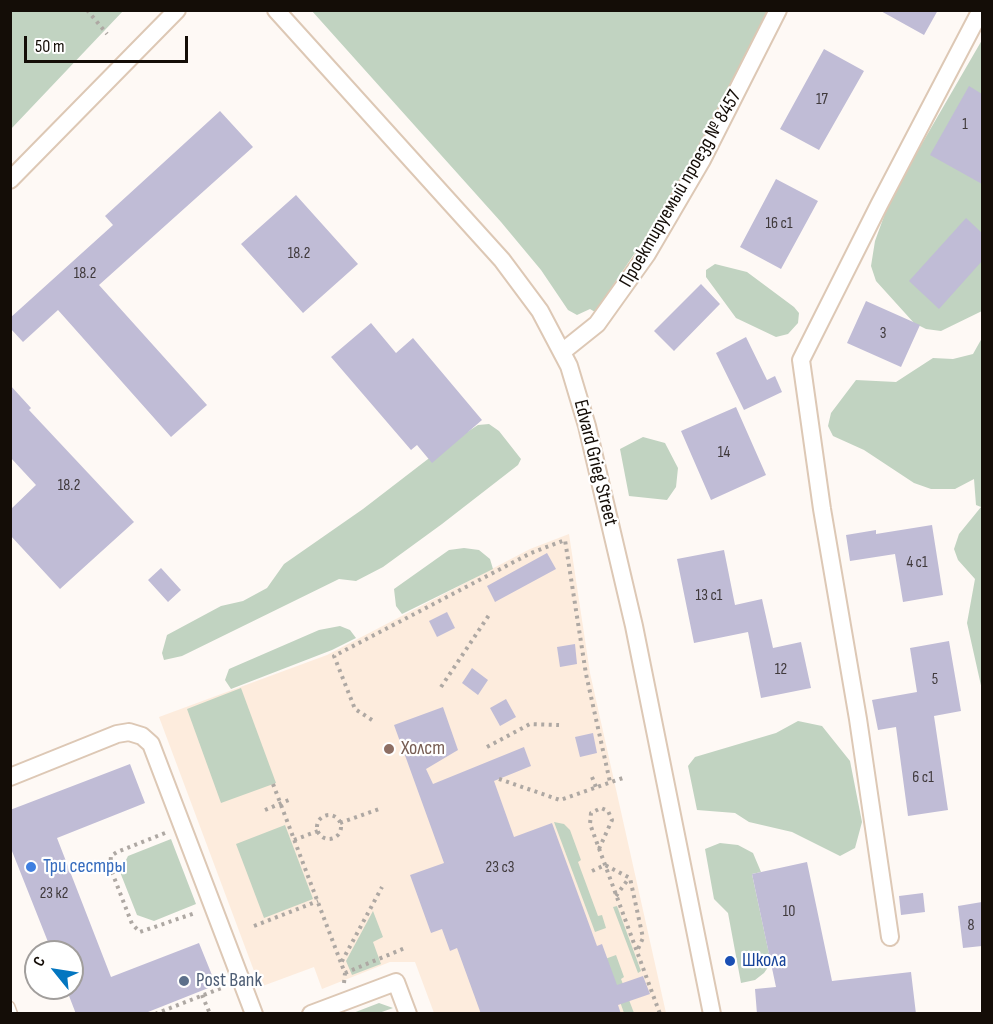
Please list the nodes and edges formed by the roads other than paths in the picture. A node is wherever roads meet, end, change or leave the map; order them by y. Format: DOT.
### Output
graph roads {
  1 [pos="177,10"];
  2 [pos="276,10"];
  3 [pos="778,10"];
  4 [pos="981,10"];
  5 [pos="10,180"];
  6 [pos="562,352"];
  7 [pos="10,777"];
  8 [pos="890,937"];
  9 [pos="10,1006"];
  10 [pos="13,1014"];
  11 [pos="254,1014"];
  12 [pos="311,1014"];
  13 [pos="408,1014"];
  14 [pos="712,1014"];
  1 -- 5 [label="street"];
  2 -- 6 [label="street, Edvard Grieg Street"];
  3 -- 6 [label="street, Проектируемый проезд № 8457"];
  4 -- 8 [label="street"];
  6 -- 14 [label="street, Edvard Grieg Street"];
  7 -- 11 [label="street"];
  9 -- 10 [label="lane"];
  12 -- 13 [label="street"];
}
